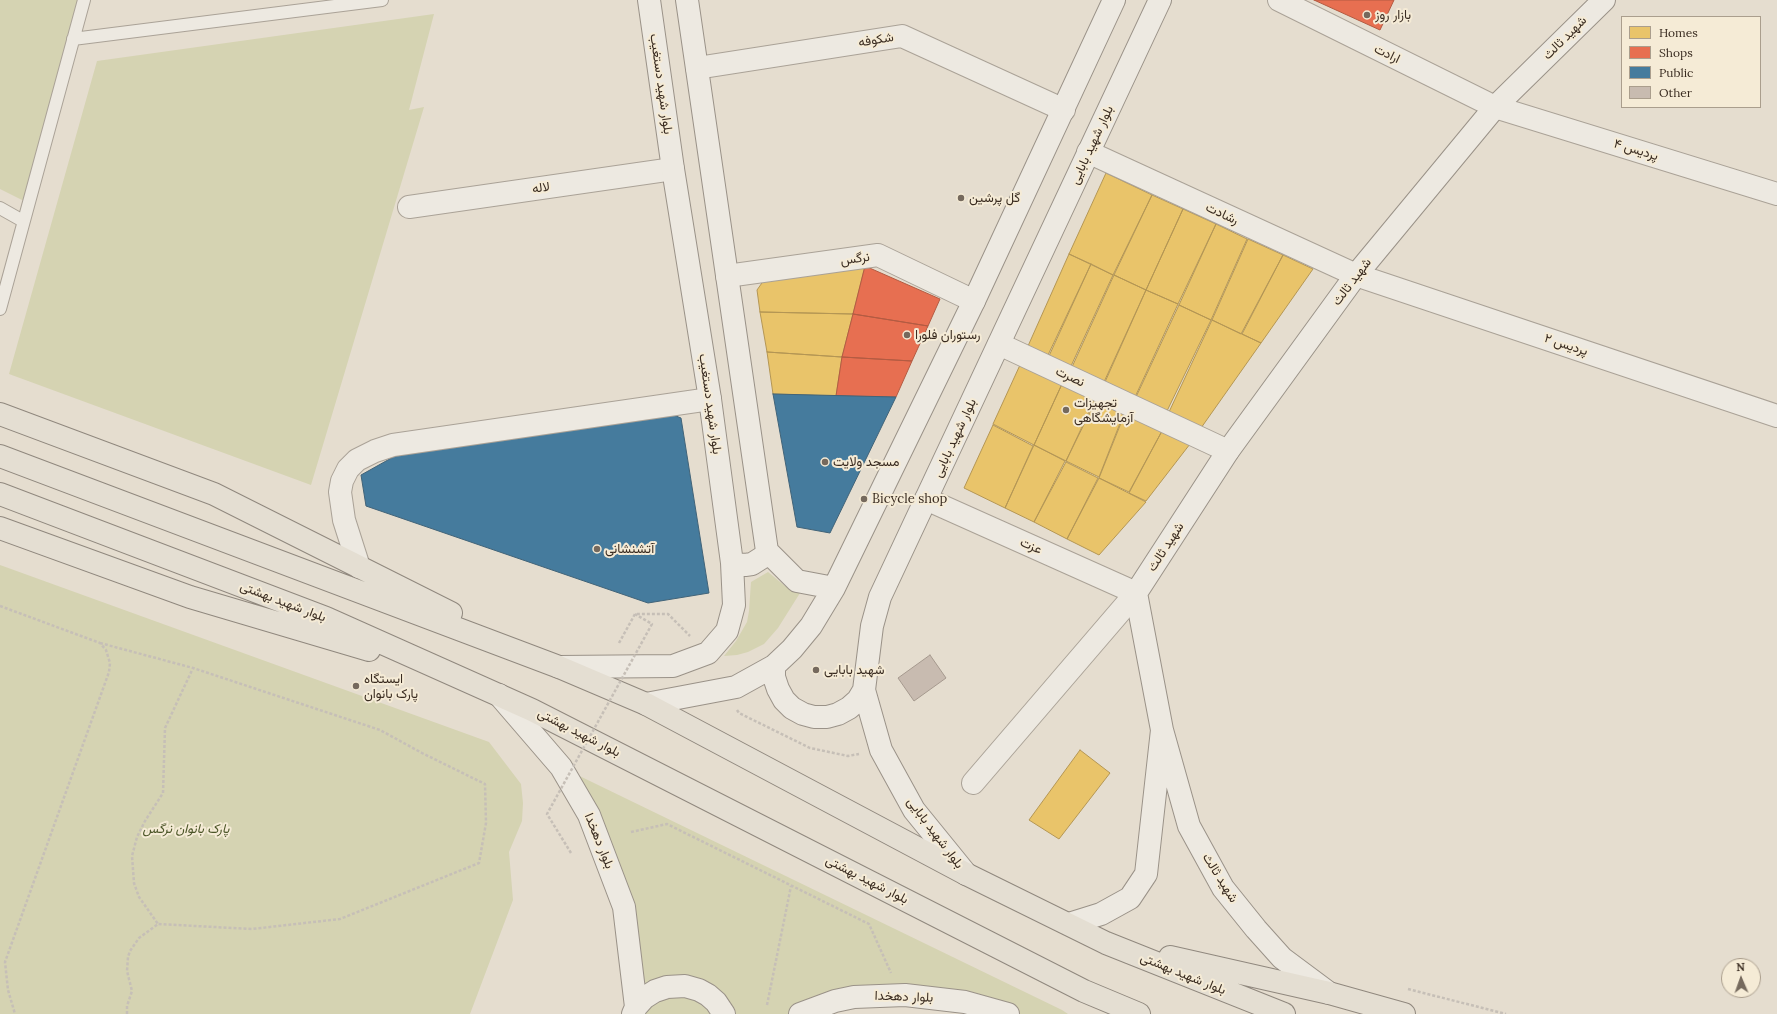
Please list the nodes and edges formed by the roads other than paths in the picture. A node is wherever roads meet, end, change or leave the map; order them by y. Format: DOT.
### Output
graph roads {
  1 [pos="84,0"];
  2 [pos="382,0"];
  3 [pos="649,0"];
  4 [pos="688,0"];
  5 [pos="1114,0"];
  6 [pos="1160,0"];
  7 [pos="1279,0"];
  8 [pos="1604,0"];
  9 [pos="73,39"];
  10 [pos="697,68"];
  11 [pos="1495,107"];
  12 [pos="1064,110"];
  13 [pos="1088,152"];
  14 [pos="673,169"];
  15 [pos="1777,194"];
  16 [pos="409,207"];
  17 [pos="0,208"];
  18 [pos="23,221"];
  19 [pos="1356,275"];
  20 [pos="727,276"];
  21 [pos="974,301"];
  22 [pos="0,309"];
  23 [pos="999,344"];
  24 [pos="710,399"];
  25 [pos="0,414"];
  26 [pos="1777,416"];
  27 [pos="1228,451"];
  28 [pos="0,456"];
  29 [pos="0,494"];
  30 [pos="926,499"];
  31 [pos="0,528"];
  32 [pos="767,551"];
  33 [pos="732,563"];
  34 [pos="360,567"];
  35 [pos="834,588"];
  36 [pos="1136,593"];
  37 [pos="774,666"];
  38 [pos="559,667"];
  39 [pos="447,673"];
  40 [pos="864,690"];
  41 [pos="499,695"];
  42 [pos="646,704"];
  43 [pos="1162,730"];
  44 [pos="973,783"];
  45 [pos="966,874"];
  46 [pos="1069,924"];
  47 [pos="1106,942"];
  48 [pos="1329,994"];
  49 [pos="635,1011"];
  50 [pos="724,1014"];
  51 [pos="800,1014"];
  52 [pos="1008,1014"];
  53 [pos="1138,1014"];
  54 [pos="1284,1014"];
  55 [pos="1404,1014"];
  1 -- 9 [label="lane"];
  2 -- 9 [label="lane"];
  3 -- 14 [label="street, بلوار شهید دستغیب"];
  4 -- 10 [label="street"];
  5 -- 12 [label="street"];
  6 -- 13 [label="street, بلوار شهید بابایی"];
  7 -- 11 [label="street, ارادت"];
  8 -- 11 [label="street, شهید ثالث"];
  9 -- 18 [label="lane"];
  10 -- 12 [label="street, شکوفه"];
  10 -- 20 [label="street"];
  11 -- 15 [label="street, پردیس ۴"];
  11 -- 19 [label="street, شهید ثالث"];
  12 -- 21 [label="street"];
  13 -- 19 [label="street, رشادت"];
  13 -- 23 [label="street, بلوار شهید بابایی"];
  14 -- 16 [label="street, لاله"];
  14 -- 24 [label="street, بلوار شهید دستغیب"];
  17 -- 18 [label="lane"];
  18 -- 22 [label="lane"];
  19 -- 26 [label="street, پردیس ۲"];
  19 -- 27 [label="street, شهید ثالث"];
  20 -- 21 [label="street, نرگس"];
  20 -- 32 [label="street"];
  21 -- 35 [label="street"];
  23 -- 27 [label="street, نصرت"];
  23 -- 30 [label="street, بلوار شهید بابایی"];
  24 -- 33 [label="street, بلوار شهید دستغیب"];
  24 -- 34 [label="street"];
  25 -- 34 [label="main road"];
  27 -- 36 [label="street, شهید ثالث"];
  28 -- 38 [label="main road, بلوار شهید بهشتی"];
  29 -- 39 [label="main road, بلوار شهید بهشتی"];
  30 -- 36 [label="street, عزت"];
  30 -- 40 [label="street, بلوار شهید بابایی"];
  31 -- 39 [label="main road"];
  32 -- 33 [label="street"];
  32 -- 35 [label="street"];
  33 -- 38 [label="street, بلوار شهید دستغیب"];
  34 -- 38 [label="main road"];
  35 -- 37 [label="street"];
  36 -- 43 [label="street, شهید ثالث"];
  36 -- 44 [label="street, شهید ثالث"];
  37 -- 40 [label="street"];
  37 -- 42 [label="street"];
  38 -- 42 [label="main road, بلوار شهید بهشتی"];
  39 -- 41 [label="main road, بلوار شهید بهشتی"];
  40 -- 45 [label="street, بلوار شهید بابایی"];
  41 -- 49 [label="street, بلوار دهخدا"];
  41 -- 53 [label="main road, بلوار شهید بهشتی"];
  42 -- 45 [label="main road, بلوار شهید بهشتی"];
  43 -- 46 [label="street, شهید ثالث"];
  43 -- 48 [label="street, شهید ثالث"];
  45 -- 46 [label="main road, بلوار شهید بهشتی"];
  46 -- 47 [label="main road, بلوار شهید بهشتی"];
  47 -- 48 [label="main road"];
  47 -- 54 [label="main road, بلوار شهید بهشتی"];
  48 -- 55 [label="main road"];
  49 -- 50 [label="street"];
  51 -- 52 [label="street, بلوار دهخدا"];
}
